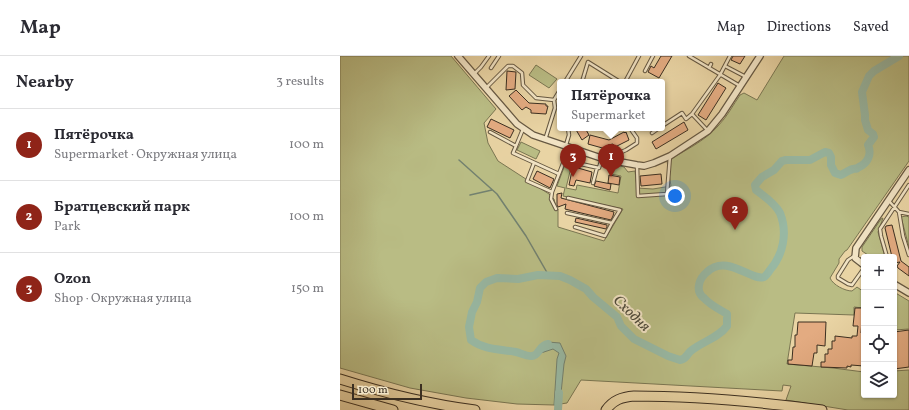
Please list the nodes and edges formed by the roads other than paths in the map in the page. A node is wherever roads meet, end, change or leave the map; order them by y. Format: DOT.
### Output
graph roads {
  1 [pos="458,56"];
  2 [pos="489,56"];
  3 [pos="500,56"];
  4 [pos="581,56"];
  5 [pos="639,56"];
  6 [pos="653,56"];
  7 [pos="689,56"];
  8 [pos="730,56"];
  9 [pos="760,56"];
  10 [pos="711,64"];
  11 [pos="725,66"];
  12 [pos="491,68"];
  13 [pos="709,68"];
  14 [pos="645,71"];
  15 [pos="473,74"];
  16 [pos="720,75"];
  17 [pos="746,77"];
  18 [pos="567,79"];
  19 [pos="583,79"];
  20 [pos="615,79"];
  21 [pos="627,79"];
  22 [pos="740,86"];
  23 [pos="486,88"];
  24 [pos="557,95"];
  25 [pos="554,100"];
  26 [pos="555,108"];
  27 [pos="692,114"];
  28 [pos="665,124"];
  29 [pos="523,129"];
  30 [pos="568,131"];
  31 [pos="632,131"];
  32 [pos="655,131"];
  33 [pos="708,131"];
  34 [pos="490,132"];
  35 [pos="652,133"];
  36 [pos="545,140"];
  37 [pos="516,146"];
  38 [pos="567,148"];
  39 [pos="670,156"];
  40 [pos="604,159"];
  41 [pos="534,163"];
  42 [pos="581,164"];
  43 [pos="637,165"];
  44 [pos="597,168"];
  45 [pos="909,170"];
  46 [pos="559,174"];
  47 [pos="592,183"];
  48 [pos="909,185"];
  49 [pos="552,192"];
  50 [pos="568,198"];
  51 [pos="888,200"];
  52 [pos="895,207"];
  53 [pos="556,209"];
  54 [pos="899,212"];
  55 [pos="567,213"];
  56 [pos="909,214"];
  57 [pos="612,223"];
  58 [pos="575,227"];
  59 [pos="886,254"];
  60 [pos="909,255"];
  61 [pos="855,256"];
  62 [pos="861,265"];
  63 [pos="861,271"];
  64 [pos="897,286"];
  65 [pos="909,293"];
  66 [pos="340,379"];
  67 [pos="340,395"];
  68 [pos="392,410"];
  69 [pos="475,410"];
  70 [pos="606,410"];
  71 [pos="822,410"];
  1 -- 15 [label="street"];
  2 -- 15 [label="lane"];
  3 -- 12 [label="lane"];
  4 -- 18 [label="lane"];
  5 -- 21 [label="lane"];
  6 -- 14 [label="lane"];
  7 -- 13 [label="lane"];
  8 -- 11 [label="lane"];
  9 -- 17 [label="street"];
  10 -- 13 [label="lane"];
  11 -- 16 [label="lane"];
  11 -- 17 [label="lane"];
  13 -- 16 [label="lane"];
  15 -- 23 [label="street"];
  16 -- 22 [label="lane"];
  16 -- 27 [label="lane"];
  17 -- 22 [label="street"];
  19 -- 20 [label="lane"];
  22 -- 33 [label="street"];
  23 -- 25 [label="lane"];
  23 -- 29 [label="street"];
  24 -- 25 [label="lane"];
  25 -- 26 [label="lane"];
  26 -- 36 [label="lane"];
  27 -- 28 [label="lane"];
  27 -- 33 [label="lane"];
  29 -- 36 [label="street"];
  29 -- 37 [label="lane"];
  30 -- 38 [label="lane"];
  31 -- 40 [label="lane"];
  32 -- 35 [label="lane"];
  33 -- 39 [label="street"];
  34 -- 37 [label="lane"];
  36 -- 38 [label="street"];
  37 -- 41 [label="lane"];
  38 -- 40 [label="street"];
  38 -- 46 [label="lane"];
  39 -- 43 [label="street"];
  39 -- 43 [label="lane"];
  40 -- 43 [label="street"];
  40 -- 44 [label="lane"];
  41 -- 46 [label="lane"];
  41 -- 49 [label="lane"];
  42 -- 44 [label="lane"];
  44 -- 47 [label="lane"];
  45 -- 51 [label="street"];
  46 -- 49 [label="lane"];
  48 -- 52 [label="lane"];
  49 -- 53 [label="lane"];
  50 -- 57 [label="lane"];
  51 -- 52 [label="lane"];
  51 -- 61 [label="street"];
  52 -- 54 [label="lane"];
  52 -- 59 [label="lane"];
  54 -- 56 [label="lane"];
  54 -- 60 [label="lane"];
  55 -- 57 [label="lane"];
  57 -- 58 [label="lane"];
  61 -- 62 [label="street"];
  61 -- 63 [label="lane"];
  64 -- 65 [label="street"];
  66 -- 69 [label="main road"];
  67 -- 68 [label="main road"];
  70 -- 71 [label="main road"];
}
